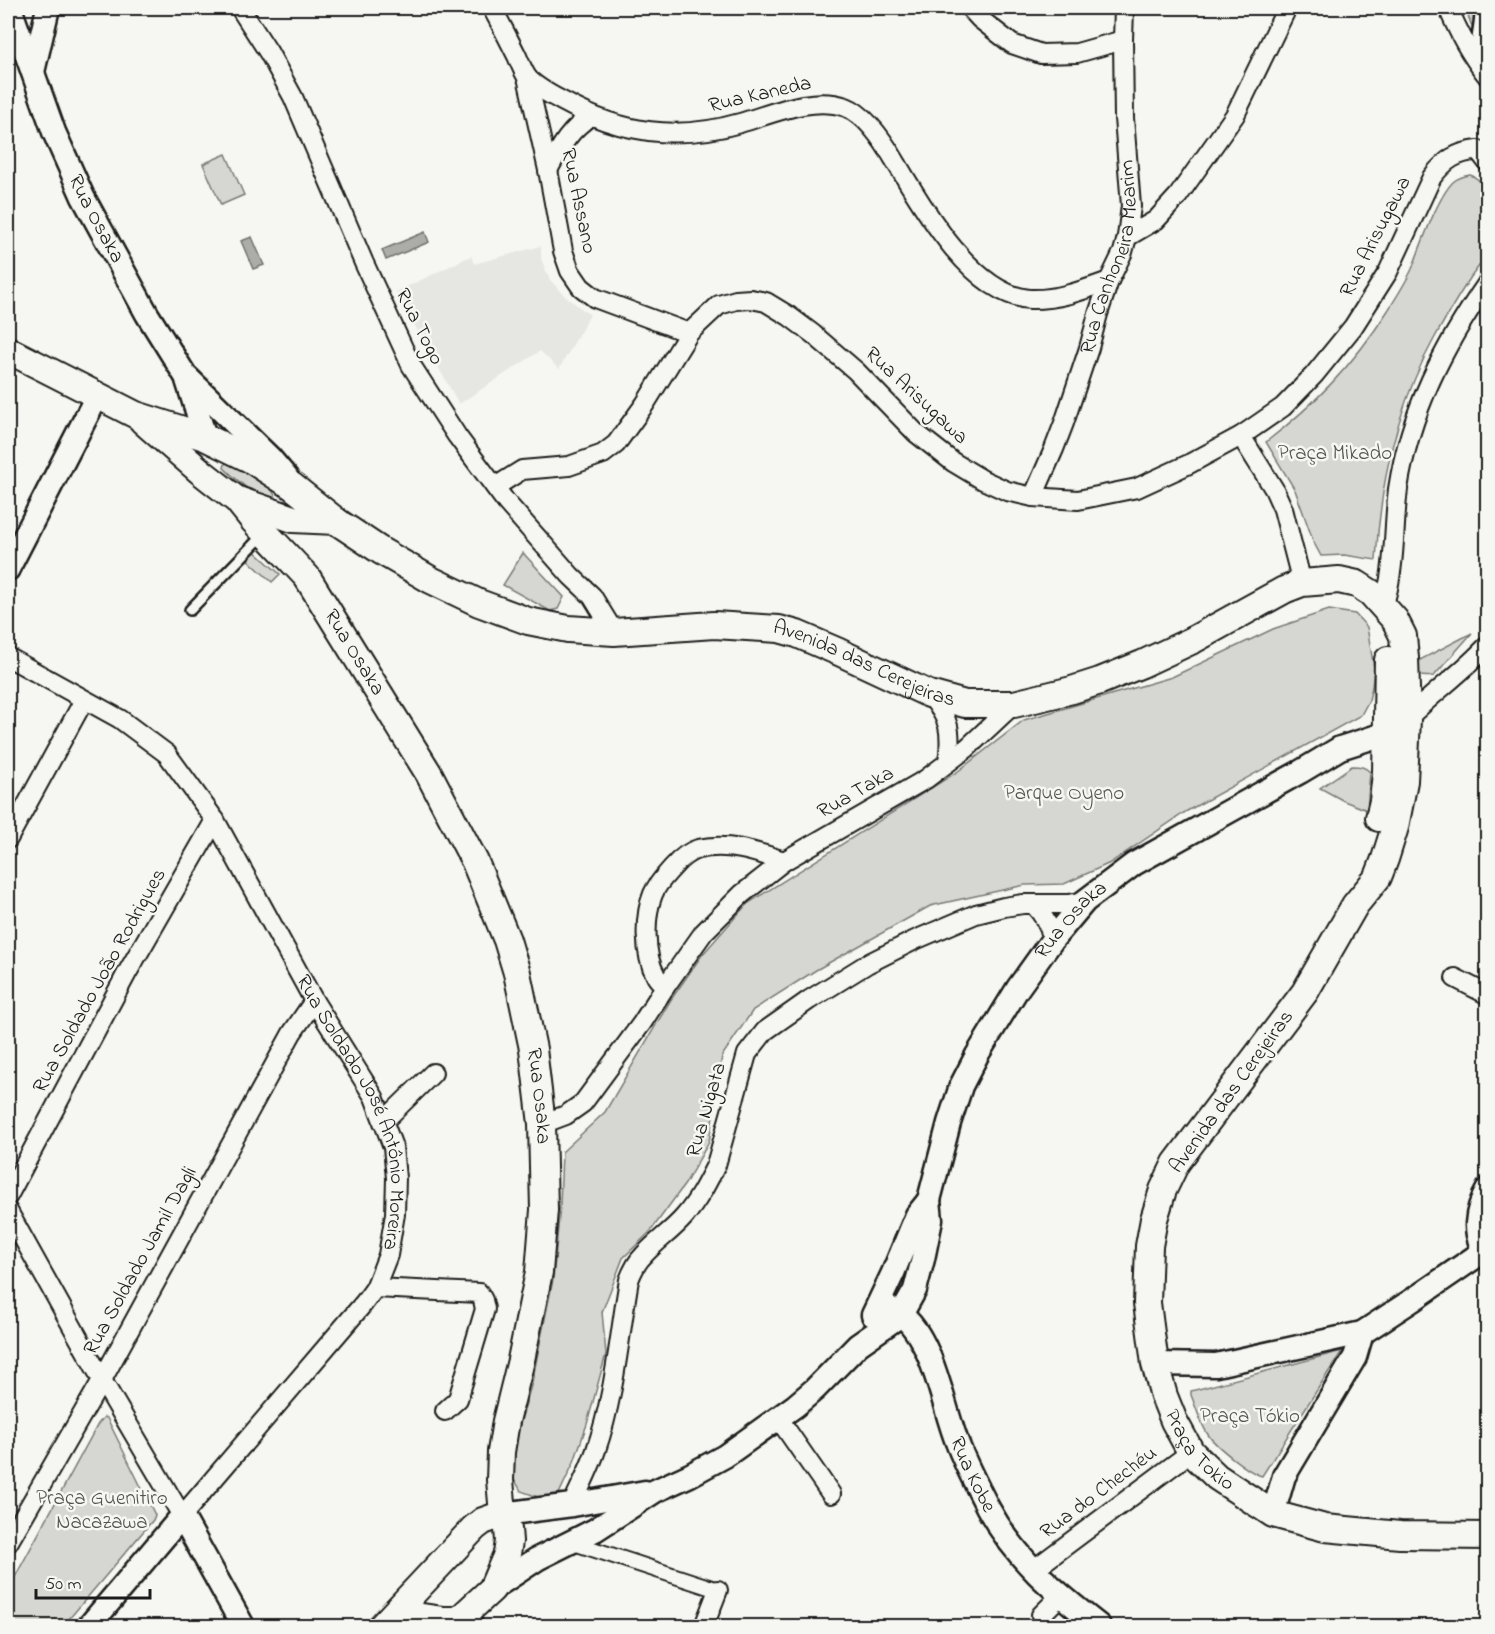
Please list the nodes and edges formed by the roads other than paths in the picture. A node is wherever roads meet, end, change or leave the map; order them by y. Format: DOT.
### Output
graph roads {
  1 [pos="40,8"];
  2 [pos="48,8"];
  3 [pos="240,8"];
  4 [pos="492,8"];
  5 [pos="970,8"];
  6 [pos="1124,8"];
  7 [pos="1287,8"];
  8 [pos="1448,8"];
  9 [pos="1481,8"];
  10 [pos="13,16"];
  11 [pos="1123,40"];
  12 [pos="1474,60"];
  13 [pos="33,72"];
  14 [pos="527,77"];
  15 [pos="1488,77"];
  16 [pos="591,116"];
  17 [pos="1484,151"];
  18 [pos="548,170"];
  19 [pos="1127,237"];
  20 [pos="1109,281"];
  21 [pos="1488,282"];
  22 [pos="689,333"];
  23 [pos="8,350"];
  24 [pos="185,375"];
  25 [pos="97,396"];
  26 [pos="136,415"];
  27 [pos="1241,436"];
  28 [pos="205,437"];
  29 [pos="292,486"];
  30 [pos="495,487"];
  31 [pos="228,493"];
  32 [pos="1033,497"];
  33 [pos="293,519"];
  34 [pos="336,520"];
  35 [pos="265,533"];
  36 [pos="8,569"];
  37 [pos="307,577"];
  38 [pos="1302,583"];
  39 [pos="1383,607"];
  40 [pos="190,610"];
  41 [pos="614,632"];
  42 [pos="1488,645"];
  43 [pos="8,657"];
  44 [pos="929,694"];
  45 [pos="84,700"];
  46 [pos="1014,704"];
  47 [pos="1397,719"];
  48 [pos="948,762"];
  49 [pos="215,820"];
  50 [pos="8,839"];
  51 [pos="784,861"];
  52 [pos="1085,901"];
  53 [pos="1034,905"];
  54 [pos="1053,939"];
  55 [pos="1455,978"];
  56 [pos="665,987"];
  57 [pos="1488,995"];
  58 [pos="314,1001"];
  59 [pos="433,1073"];
  60 [pos="383,1122"];
  61 [pos="542,1124"];
  62 [pos="1488,1189"];
  63 [pos="8,1196"];
  64 [pos="929,1200"];
  65 [pos="8,1211"];
  66 [pos="1486,1253"];
  67 [pos="375,1288"];
  68 [pos="880,1303"];
  69 [pos="901,1315"];
  70 [pos="1362,1333"];
  71 [pos="858,1346"];
  72 [pos="1155,1364"];
  73 [pos="102,1380"];
  74 [pos="445,1411"];
  75 [pos="779,1419"];
  76 [pos="1191,1452"];
  77 [pos="655,1491"];
  78 [pos="831,1494"];
  79 [pos="572,1505"];
  80 [pos="503,1514"];
  81 [pos="1273,1514"];
  82 [pos="182,1516"];
  83 [pos="1488,1536"];
  84 [pos="570,1542"];
  85 [pos="8,1543"];
  86 [pos="1033,1570"];
  87 [pos="492,1589"];
  88 [pos="718,1590"];
  89 [pos="1060,1596"];
  90 [pos="1041,1615"];
  91 [pos="388,1619"];
  92 [pos="463,1624"];
  93 [pos="89,1626"];
  94 [pos="243,1626"];
  95 [pos="704,1626"];
  96 [pos="1100,1626"];
  1 -- 10 [label="street"];
  2 -- 13 [label="street"];
  3 -- 30 [label="street, Rua Togo"];
  4 -- 14 [label="street, Rua Kaneda"];
  5 -- 11 [label="street"];
  6 -- 11 [label="street, Rua Canhoneira Mearim"];
  7 -- 19 [label="street"];
  8 -- 12 [label="street"];
  9 -- 12 [label="lane"];
  10 -- 13 [label="street, Rua Osaka"];
  11 -- 19 [label="street, Rua Canhoneira Mearim"];
  12 -- 15 [label="street"];
  13 -- 24 [label="street, Rua Osaka"];
  14 -- 16 [label="street, Rua Kaneda"];
  14 -- 18 [label="street, Rua Assano"];
  16 -- 18 [label="street"];
  16 -- 20 [label="street, Rua Kaneda"];
  17 -- 27 [label="street, Rua Arisugawa"];
  18 -- 22 [label="street, Rua Assano"];
  19 -- 20 [label="street, Rua Canhoneira Mearim"];
  20 -- 32 [label="street, Rua Canhoneira Mearim"];
  21 -- 39 [label="street"];
  22 -- 30 [label="street, Rua Arisugawa"];
  22 -- 32 [label="street, Rua Arisugawa"];
  23 -- 25 [label="main road"];
  24 -- 28 [label="street"];
  24 -- 29 [label="street, Rua Osaka"];
  25 -- 26 [label="main road"];
  25 -- 36 [label="street"];
  26 -- 28 [label="main road, Avenida das Cerejeiras"];
  26 -- 31 [label="main road"];
  27 -- 32 [label="street, Rua Arisugawa"];
  27 -- 38 [label="street"];
  28 -- 29 [label="main road, Avenida das Cerejeiras"];
  28 -- 31 [label="main road"];
  29 -- 33 [label="main road"];
  29 -- 34 [label="main road, Avenida das Cerejeiras"];
  30 -- 41 [label="street, Rua Togo"];
  31 -- 33 [label="main road"];
  31 -- 35 [label="main road"];
  33 -- 34 [label="main road"];
  33 -- 37 [label="main road"];
  34 -- 41 [label="main road, Avenida das Cerejeiras"];
  35 -- 37 [label="main road"];
  35 -- 40 [label="lane"];
  37 -- 61 [label="main road, Rua Osaka"];
  38 -- 39 [label="main road, Avenida das Cerejeiras"];
  38 -- 46 [label="main road, Avenida das Cerejeiras"];
  39 -- 47 [label="main road, Avenida das Cerejeiras"];
  41 -- 44 [label="main road, Avenida das Cerejeiras"];
  42 -- 47 [label="street"];
  43 -- 45 [label="street, Rua Soldado José Antônio Moreira"];
  44 -- 46 [label="main road, Avenida das Cerejeiras"];
  44 -- 48 [label="street"];
  45 -- 49 [label="street, Rua Soldado José Antônio Moreira"];
  45 -- 50 [label="street"];
  46 -- 48 [label="street, Rua Taka"];
  47 -- 52 [label="street, Rua Osaka"];
  47 -- 72 [label="main road, Avenida das Cerejeiras"];
  48 -- 51 [label="street, Rua Taka"];
  49 -- 58 [label="street, Rua Soldado José Antônio Moreira"];
  49 -- 63 [label="street, Rua Soldado João Rodrigues"];
  51 -- 56 [label="street, Rua Taka"];
  51 -- 56 [label="street"];
  52 -- 53 [label="street, Rua Nigata"];
  52 -- 54 [label="street, Rua Osaka"];
  53 -- 54 [label="street"];
  53 -- 79 [label="street, Rua Nigata"];
  54 -- 64 [label="street, Rua Osaka"];
  55 -- 57 [label="street"];
  56 -- 61 [label="street, Rua Taka"];
  58 -- 60 [label="street, Rua Soldado José Antônio Moreira"];
  58 -- 73 [label="street, Rua Soldado Jamil Dagli"];
  59 -- 60 [label="street"];
  60 -- 67 [label="street, Rua Soldado José Antônio Moreira"];
  61 -- 80 [label="main road, Rua Osaka"];
  62 -- 66 [label="street"];
  64 -- 68 [label="street, Rua Osaka"];
  64 -- 69 [label="street, Rua Osaka"];
  65 -- 73 [label="street"];
  66 -- 70 [label="street"];
  67 -- 74 [label="street"];
  67 -- 82 [label="street, Rua Soldado José Antônio Moreira"];
  68 -- 69 [label="street, Rua Kobe"];
  68 -- 71 [label="street, Rua Osaka"];
  69 -- 71 [label="street, Rua Osaka"];
  69 -- 86 [label="street, Rua Kobe"];
  70 -- 72 [label="street"];
  70 -- 81 [label="street"];
  71 -- 75 [label="street, Rua Osaka"];
  72 -- 76 [label="main road, Praça Tokio"];
  73 -- 82 [label="street"];
  73 -- 85 [label="street, Rua Soldado Jamil Dagli"];
  75 -- 77 [label="street, Rua Osaka"];
  75 -- 78 [label="street"];
  76 -- 81 [label="main road, Praça Tokio"];
  76 -- 86 [label="street, Rua do Chechéu"];
  77 -- 79 [label="street, Rua Osaka"];
  77 -- 84 [label="street, Rua Osaka"];
  79 -- 80 [label="street, Rua Osaka"];
  80 -- 87 [label="main road"];
  80 -- 91 [label="main road"];
  81 -- 83 [label="main road"];
  82 -- 93 [label="street, Rua Soldado José Antônio Moreira"];
  82 -- 94 [label="street"];
  84 -- 87 [label="street, Rua Osaka"];
  84 -- 88 [label="street"];
  86 -- 89 [label="street, Rua Kobe"];
  87 -- 92 [label="main road"];
  88 -- 95 [label="street"];
  89 -- 90 [label="street"];
  89 -- 96 [label="street, Rua Kobe"];
  91 -- 92 [label="main road"];
}
